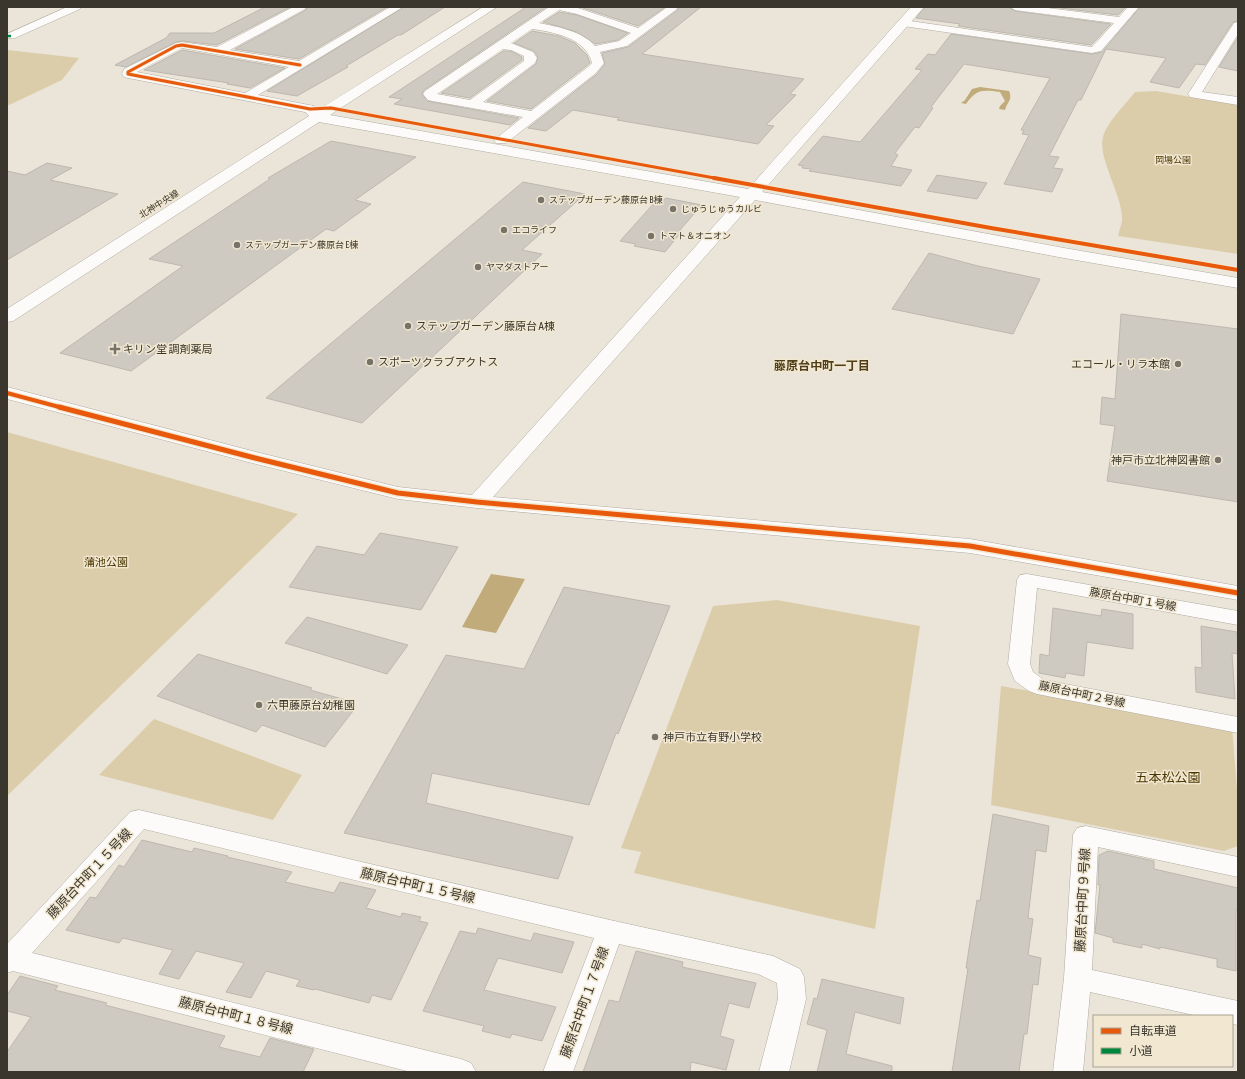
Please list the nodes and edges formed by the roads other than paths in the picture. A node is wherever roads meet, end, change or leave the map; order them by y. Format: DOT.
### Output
graph roads {
  1 [pos="76,7"];
  2 [pos="301,7"];
  3 [pos="398,7"];
  4 [pos="474,7"];
  5 [pos="491,7"];
  6 [pos="556,7"];
  7 [pos="560,7"];
  8 [pos="670,7"];
  9 [pos="918,7"];
  10 [pos="1015,7"];
  11 [pos="1134,7"];
  12 [pos="1122,21"];
  13 [pos="903,23"];
  14 [pos="529,25"];
  15 [pos="1238,25"];
  16 [pos="640,32"];
  17 [pos="11,36"];
  18 [pos="500,45"];
  19 [pos="594,50"];
  20 [pos="219,51"];
  21 [pos="300,65"];
  22 [pos="247,96"];
  23 [pos="1238,102"];
  24 [pos="472,104"];
  25 [pos="332,108"];
  26 [pos="314,113"];
  27 [pos="534,115"];
  28 [pos="502,140"];
  29 [pos="754,190"];
  30 [pos="1238,270"];
  31 [pos="1238,283"];
  32 [pos="7,300"];
  33 [pos="7,317"];
  34 [pos="7,392"];
  35 [pos="477,502"];
  36 [pos="1027,580"];
  37 [pos="1238,593"];
  38 [pos="1238,618"];
  39 [pos="1238,725"];
  40 [pos="1238,867"];
  41 [pos="610,931"];
  42 [pos="8,960"];
  43 [pos="1078,978"];
  44 [pos="1238,1013"];
  45 [pos="461,1072"];
  46 [pos="558,1072"];
  47 [pos="774,1072"];
  48 [pos="1068,1072"];
  1 -- 17 [label="street"];
  2 -- 20 [label="street"];
  3 -- 21 [label="street"];
  4 -- 26 [label="street"];
  5 -- 25 [label="street"];
  6 -- 14 [label="street"];
  7 -- 16 [label="street"];
  8 -- 16 [label="street"];
  9 -- 13 [label="street"];
  10 -- 12 [label="street"];
  11 -- 12 [label="street"];
  12 -- 13 [label="street"];
  13 -- 29 [label="street"];
  14 -- 18 [label="street"];
  14 -- 19 [label="street"];
  15 -- 23 [label="street"];
  16 -- 19 [label="street"];
  18 -- 24 [label="street"];
  18 -- 24 [label="street"];
  19 -- 27 [label="street"];
  20 -- 21 [label="street"];
  20 -- 22 [label="street"];
  21 -- 22 [label="street"];
  22 -- 26 [label="street"];
  24 -- 27 [label="street"];
  25 -- 26 [label="street"];
  25 -- 28 [label="street"];
  26 -- 29 [label="street"];
  26 -- 32 [label="street, 北神中央線"];
  26 -- 33 [label="street"];
  27 -- 28 [label="street"];
  28 -- 29 [label="street"];
  29 -- 30 [label="street"];
  29 -- 31 [label="street"];
  29 -- 35 [label="street"];
  34 -- 35 [label="street"];
  35 -- 37 [label="street"];
  36 -- 38 [label="street, 藤原台中町１号線"];
  36 -- 39 [label="street, 藤原台中町２号線"];
  40 -- 43 [label="street, 藤原台中町９号線"];
  41 -- 42 [label="street, 藤原台中町１５号線"];
  41 -- 46 [label="street, 藤原台中町１７号線"];
  41 -- 47 [label="street, 藤原台中町１５号線"];
  42 -- 45 [label="street, 藤原台中町１８号線"];
  43 -- 44 [label="street"];
  43 -- 48 [label="street, 藤原台中町９号線"];
}
